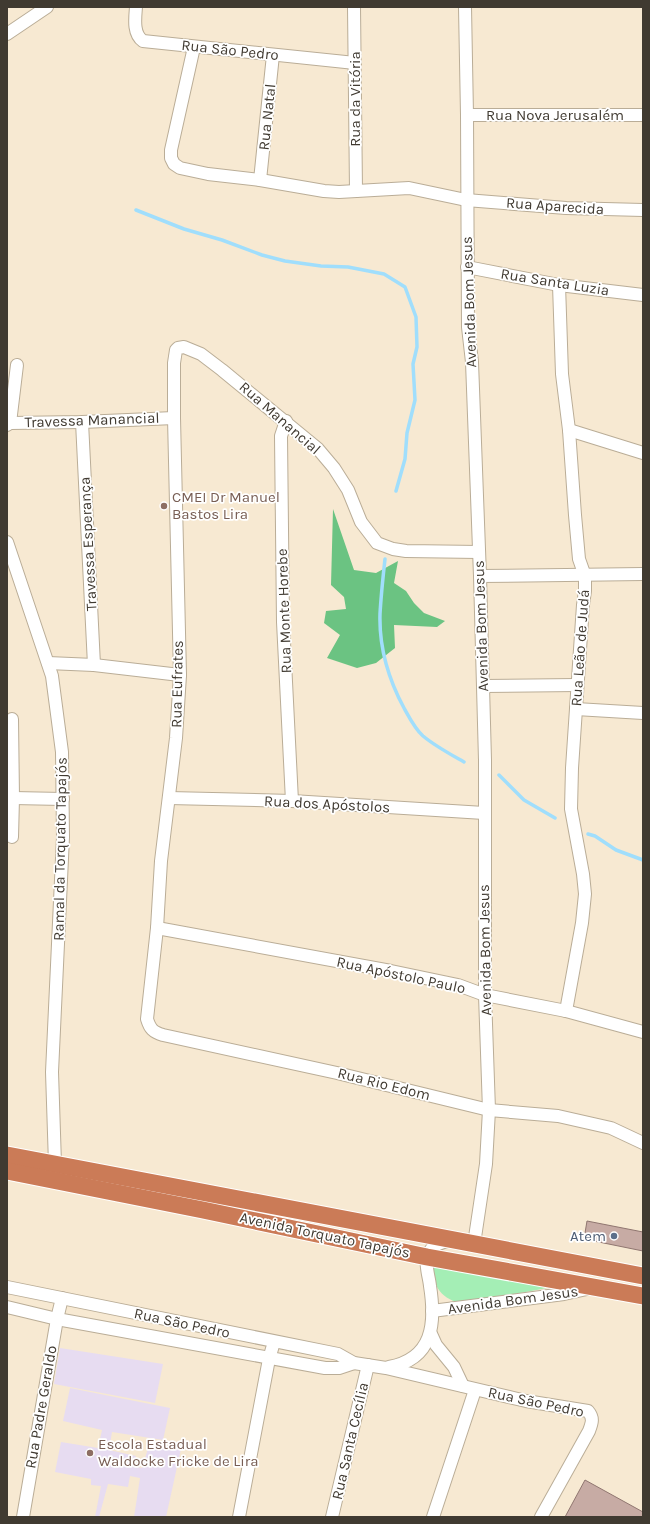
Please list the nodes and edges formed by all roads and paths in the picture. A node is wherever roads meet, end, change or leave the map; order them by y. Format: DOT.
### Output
graph roads {
  1 [pos="47,7"];
  2 [pos="136,7"];
  3 [pos="354,7"];
  4 [pos="465,7"];
  5 [pos="7,34"];
  6 [pos="194,47"];
  7 [pos="273,55"];
  8 [pos="354,63"];
  9 [pos="467,115"];
  10 [pos="643,115"];
  11 [pos="260,180"];
  12 [pos="356,190"];
  13 [pos="466,200"];
  14 [pos="643,210"];
  15 [pos="467,267"];
  16 [pos="559,285"];
  17 [pos="643,295"];
  18 [pos="174,363"];
  19 [pos="18,365"];
  20 [pos="174,418"];
  21 [pos="286,421"];
  22 [pos="82,422"];
  23 [pos="8,424"];
  24 [pos="569,430"];
  25 [pos="643,453"];
  26 [pos="7,542"];
  27 [pos="479,552"];
  28 [pos="643,574"];
  29 [pos="480,576"];
  30 [pos="585,576"];
  31 [pos="48,663"];
  32 [pos="94,665"];
  33 [pos="180,675"];
  34 [pos="577,685"];
  35 [pos="483,686"];
  36 [pos="576,709"];
  37 [pos="643,713"];
  38 [pos="12,718"];
  39 [pos="13,798"];
  40 [pos="169,798"];
  41 [pos="63,799"];
  42 [pos="292,801"];
  43 [pos="484,813"];
  44 [pos="12,837"];
  45 [pos="157,928"];
  46 [pos="485,995"];
  47 [pos="148,1004"];
  48 [pos="566,1011"];
  49 [pos="643,1032"];
  50 [pos="489,1110"];
  51 [pos="643,1143"];
  52 [pos="7,1155"];
  53 [pos="55,1164"];
  54 [pos="7,1171"];
  55 [pos="453,1240"];
  56 [pos="474,1244"];
  57 [pos="427,1257"];
  58 [pos="643,1276"];
  59 [pos="7,1287"];
  60 [pos="593,1287"];
  61 [pos="643,1296"];
  62 [pos="62,1298"];
  63 [pos="7,1307"];
  64 [pos="432,1311"];
  65 [pos="57,1319"];
  66 [pos="430,1334"];
  67 [pos="274,1342"];
  68 [pos="269,1359"];
  69 [pos="354,1363"];
  70 [pos="368,1365"];
  71 [pos="386,1368"];
  72 [pos="463,1386"];
  73 [pos="475,1390"];
  74 [pos="23,1517"];
  75 [pos="239,1517"];
  76 [pos="332,1517"];
  77 [pos="433,1517"];
  78 [pos="541,1517"];
  1 -- 5 [label="street"];
  2 -- 6 [label="street, Rua São Pedro"];
  3 -- 8 [label="street, Rua da Vitória"];
  4 -- 9 [label="street, Avenida Bom Jesus"];
  6 -- 7 [label="street, Rua São Pedro"];
  6 -- 11 [label="street, Rua Aparecida"];
  7 -- 8 [label="street, Rua São Pedro"];
  7 -- 11 [label="street, Rua Natal"];
  8 -- 12 [label="street, Rua da Vitória"];
  9 -- 10 [label="street, Rua Nova Jerusalém"];
  9 -- 13 [label="street, Avenida Bom Jesus"];
  11 -- 12 [label="street, Rua Aparecida"];
  12 -- 13 [label="street, Rua Aparecida"];
  13 -- 14 [label="street, Rua Aparecida"];
  13 -- 15 [label="street, Avenida Bom Jesus"];
  15 -- 16 [label="street, Rua Santa Luzia"];
  15 -- 27 [label="street, Avenida Bom Jesus"];
  16 -- 17 [label="street, Rua Santa Luzia"];
  16 -- 24 [label="street, Rua Leão de Judá"];
  18 -- 20 [label="street, Rua Eufrates"];
  18 -- 21 [label="street, Rua Manancial"];
  19 -- 23 [label="street, Travessa Manancial"];
  20 -- 22 [label="street, Travessa Manancial"];
  20 -- 33 [label="street, Rua Eufrates"];
  21 -- 27 [label="street, Rua Manancial"];
  21 -- 42 [label="street, Rua Monte Horebe"];
  22 -- 23 [label="street, Travessa Manancial"];
  22 -- 32 [label="street, Travessa Esperança"];
  24 -- 25 [label="street"];
  24 -- 30 [label="street, Rua Leão de Judá"];
  26 -- 31 [label="street, Ramal da Torquato Tapajós"];
  27 -- 29 [label="street, Avenida Bom Jesus"];
  28 -- 30 [label="street"];
  29 -- 30 [label="street"];
  29 -- 35 [label="street, Avenida Bom Jesus"];
  30 -- 34 [label="street, Rua Leão de Judá"];
  31 -- 32 [label="street"];
  31 -- 41 [label="street, Ramal da Torquato Tapajós"];
  32 -- 33 [label="street"];
  33 -- 40 [label="street, Rua Eufrates"];
  34 -- 35 [label="street"];
  34 -- 36 [label="street, Rua Leão de Judá"];
  35 -- 43 [label="street, Avenida Bom Jesus"];
  36 -- 37 [label="street"];
  36 -- 48 [label="street, Rua Leão de Judá"];
  38 -- 39 [label="street"];
  39 -- 41 [label="street"];
  39 -- 44 [label="street"];
  40 -- 42 [label="street, Rua dos Apóstolos"];
  40 -- 45 [label="street, Rua Eufrates"];
  41 -- 53 [label="street, Ramal da Torquato Tapajós"];
  42 -- 43 [label="street, Rua dos Apóstolos"];
  43 -- 46 [label="street, Avenida Bom Jesus"];
  45 -- 46 [label="street, Rua Apóstolo Paulo"];
  45 -- 47 [label="street, Rua Eufrates"];
  46 -- 48 [label="street, Rua Apóstolo Paulo"];
  46 -- 50 [label="street, Avenida Bom Jesus"];
  47 -- 50 [label="street, Rua Rio Edom"];
  48 -- 49 [label="street, Rua Apóstolo Paulo"];
  50 -- 51 [label="street, Rua Rio Edom"];
  50 -- 56 [label="street, Avenida Bom Jesus"];
  52 -- 53 [label="highway, Avenida Torquato Tapajós"];
  53 -- 55 [label="highway, Avenida Torquato Tapajós"];
  54 -- 57 [label="highway, Avenida Torquato Tapajós"];
  55 -- 56 [label="highway, Avenida Torquato Tapajós"];
  55 -- 57 [label="street"];
  56 -- 58 [label="highway, Avenida Torquato Tapajós"];
  57 -- 60 [label="highway, Avenida Torquato Tapajós"];
  57 -- 64 [label="street"];
  59 -- 62 [label="street, Rua São Pedro"];
  60 -- 61 [label="highway, Avenida Torquato Tapajós"];
  60 -- 64 [label="street, Avenida Bom Jesus"];
  62 -- 65 [label="street, Rua Padre Geraldo"];
  62 -- 67 [label="street, Rua São Pedro"];
  63 -- 65 [label="street, Rua São Pedro"];
  64 -- 66 [label="street"];
  65 -- 68 [label="street, Rua São Pedro"];
  65 -- 74 [label="street, Rua Padre Geraldo"];
  66 -- 71 [label="street"];
  66 -- 72 [label="street"];
  67 -- 68 [label="street"];
  67 -- 69 [label="street, Rua São Pedro"];
  68 -- 69 [label="street, Rua São Pedro"];
  68 -- 75 [label="street"];
  69 -- 70 [label="street, Rua São Pedro"];
  70 -- 71 [label="street, Rua São Pedro"];
  70 -- 76 [label="street, Rua Santa Cecília"];
  71 -- 72 [label="street, Rua São Pedro"];
  72 -- 73 [label="street, Rua São Pedro"];
  73 -- 77 [label="street"];
  73 -- 78 [label="street, Rua São Pedro"];
}
